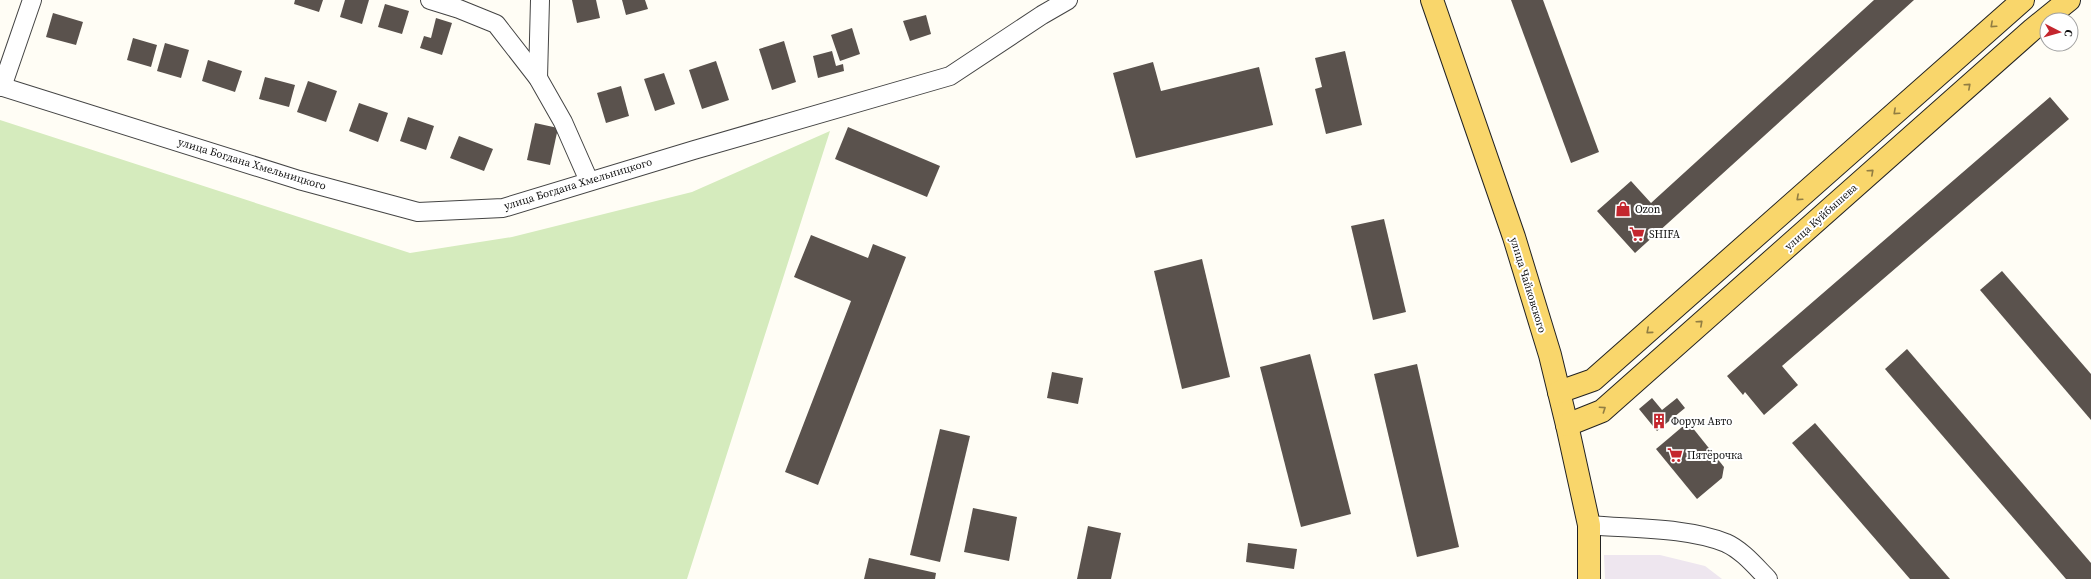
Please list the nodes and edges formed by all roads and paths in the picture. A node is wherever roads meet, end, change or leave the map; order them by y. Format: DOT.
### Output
graph roads {
  1 [pos="32,0"];
  2 [pos="430,0"];
  3 [pos="540,0"];
  4 [pos="1068,0"];
  5 [pos="1432,0"];
  6 [pos="2023,0"];
  7 [pos="2069,0"];
  8 [pos="538,78"];
  9 [pos="1,87"];
  10 [pos="589,181"];
  11 [pos="1559,392"];
  12 [pos="1567,425"];
  13 [pos="1589,525"];
  14 [pos="1589,579"];
  15 [pos="1768,579"];
  1 -- 9 [label="street"];
  2 -- 8 [label="street"];
  3 -- 8 [label="street"];
  4 -- 10 [label="street, улица Богдана Хмельницкого"];
  5 -- 11 [label="main road, улица Чайковского"];
  6 -- 11 [label="main road, one-way"];
  12 -- 7 [label="main road, улица Куйбышева, one-way"];
  8 -- 10 [label="street"];
  9 -- 10 [label="street, улица Богдана Хмельницкого"];
  11 -- 12 [label="main road, улица Чайковского"];
  12 -- 13 [label="main road, улица Чайковского"];
  13 -- 14 [label="main road, улица Чайковского"];
  13 -- 15 [label="street"];
}
